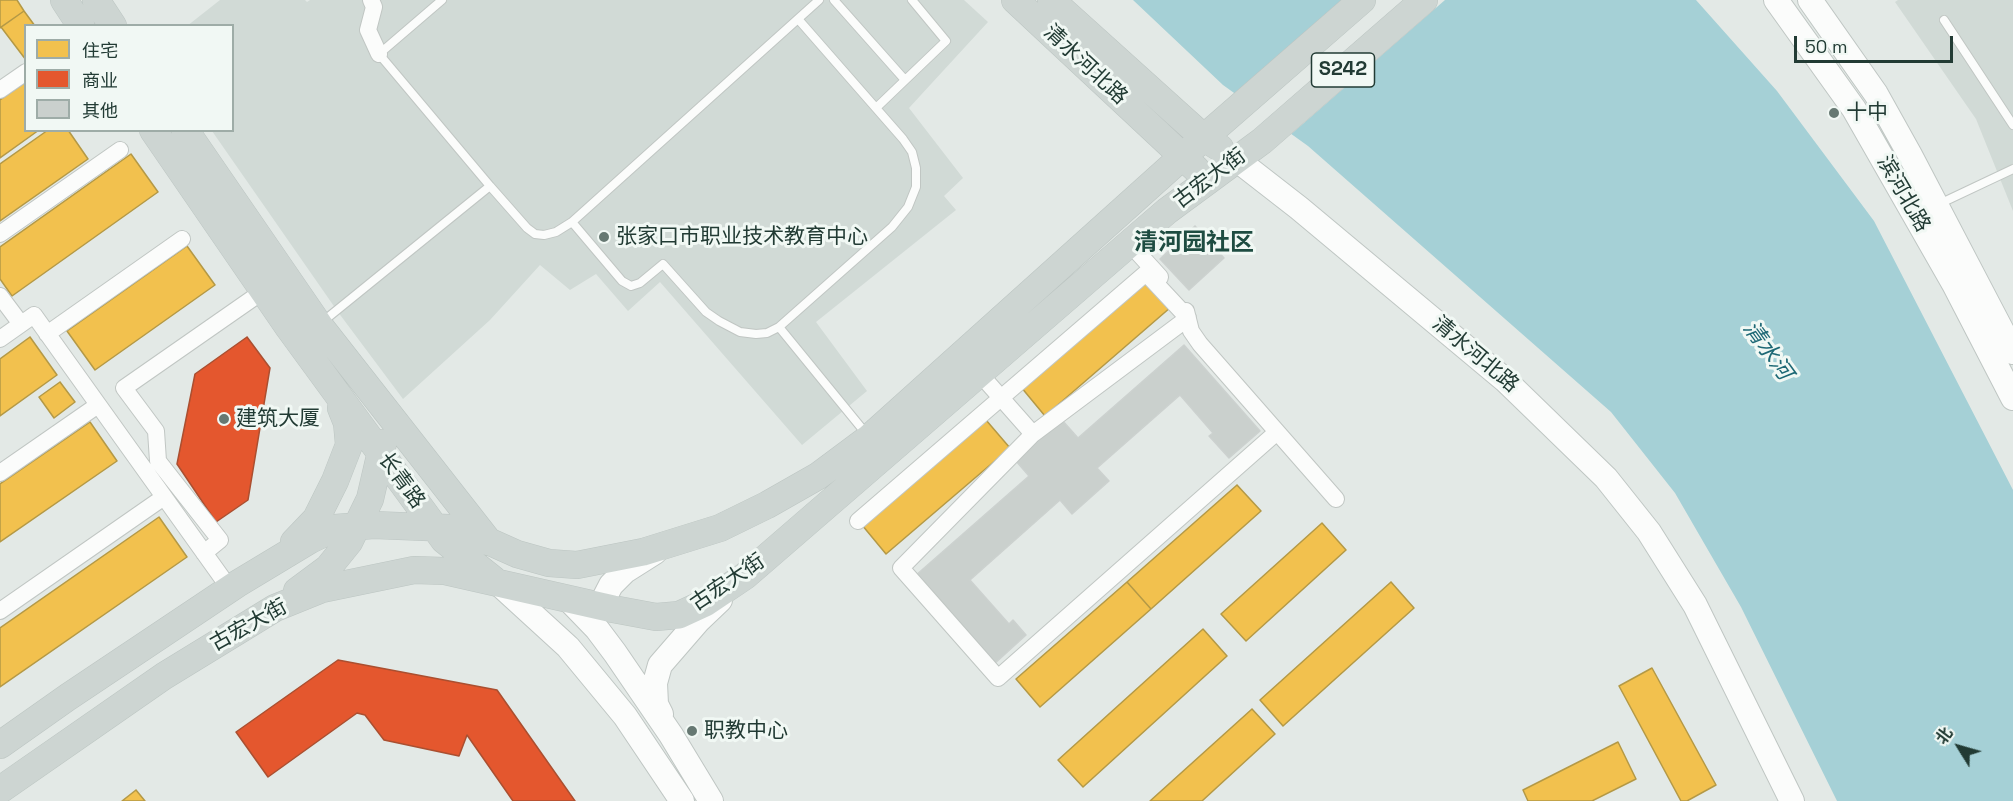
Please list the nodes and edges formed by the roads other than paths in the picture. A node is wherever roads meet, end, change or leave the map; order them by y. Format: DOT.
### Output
graph roads {
  1 [pos="64,0"];
  2 [pos="96,0"];
  3 [pos="371,0"];
  4 [pos="442,0"];
  5 [pos="819,0"];
  6 [pos="834,0"];
  7 [pos="912,0"];
  8 [pos="1015,0"];
  9 [pos="1051,0"];
  10 [pos="1362,0"];
  11 [pos="1424,0"];
  12 [pos="1776,0"];
  13 [pos="1810,0"];
  14 [pos="798,19"];
  15 [pos="1944,20"];
  16 [pos="80,24"];
  17 [pos="112,24"];
  18 [pos="379,54"];
  19 [pos="24,73"];
  20 [pos="905,80"];
  21 [pos="0,90"];
  22 [pos="876,108"];
  23 [pos="2013,125"];
  24 [pos="155,132"];
  25 [pos="186,132"];
  26 [pos="1204,138"];
  27 [pos="120,150"];
  28 [pos="1183,156"];
  29 [pos="1236,159"];
  30 [pos="2013,169"];
  31 [pos="1208,180"];
  32 [pos="490,186"];
  33 [pos="1926,211"];
  34 [pos="572,222"];
  35 [pos="0,234"];
  36 [pos="182,239"];
  37 [pos="1130,244"];
  38 [pos="274,283"];
  39 [pos="0,296"];
  40 [pos="1188,318"];
  41 [pos="21,324"];
  42 [pos="319,325"];
  43 [pos="779,327"];
  44 [pos="47,334"];
  45 [pos="0,339"];
  46 [pos="2013,352"];
  47 [pos="980,374"];
  48 [pos="368,388"];
  49 [pos="334,390"];
  50 [pos="1001,398"];
  51 [pos="2013,398"];
  52 [pos="98,405"];
  53 [pos="1277,432"];
  54 [pos="1033,435"];
  55 [pos="869,438"];
  56 [pos="381,453"];
  57 [pos="0,473"];
  58 [pos="164,497"];
  59 [pos="1336,499"];
  60 [pos="858,521"];
  61 [pos="357,526"];
  62 [pos="434,527"];
  63 [pos="488,541"];
  64 [pos="670,544"];
  65 [pos="204,553"];
  66 [pos="277,560"];
  67 [pos="745,576"];
  68 [pos="498,584"];
  69 [pos="230,589"];
  70 [pos="568,599"];
  71 [pos="275,608"];
  72 [pos="0,611"];
  73 [pos="596,615"];
  74 [pos="586,669"];
  75 [pos="671,735"];
  76 [pos="0,745"];
  77 [pos="0,790"];
  78 [pos="682,801"];
  79 [pos="711,801"];
  80 [pos="1792,801"];
  1 -- 16 [label="main road"];
  2 -- 17 [label="main road"];
  3 -- 18 [label="street"];
  4 -- 18 [label="lane"];
  5 -- 14 [label="lane"];
  6 -- 20 [label="lane"];
  7 -- 20 [label="lane"];
  8 -- 28 [label="main road, 清水河北路"];
  9 -- 26 [label="main road, 清水河北路"];
  10 -- 26 [label="main road, 古宏大街 / S242"];
  11 -- 29 [label="main road, 古宏大街 / S242"];
  12 -- 33 [label="main road, 滨河北路"];
  13 -- 33 [label="main road, 滨河北路"];
  14 -- 22 [label="lane"];
  14 -- 34 [label="lane"];
  15 -- 23 [label="lane"];
  18 -- 32 [label="lane"];
  19 -- 21 [label="street"];
  20 -- 22 [label="lane"];
  22 -- 43 [label="lane"];
  24 -- 38 [label="main road, 长青路"];
  25 -- 38 [label="main road, 长青路"];
  26 -- 28 [label="main road, 古宏大街"];
  26 -- 29 [label="main road, 清水河北路"];
  27 -- 35 [label="street"];
  28 -- 31 [label="main road, 清水河北路"];
  28 -- 55 [label="main road, 古宏大街"];
  29 -- 31 [label="main road, 古宏大街"];
  29 -- 80 [label="main road, 清水河北路"];
  30 -- 33 [label="lane"];
  31 -- 37 [label="main road, 古宏大街"];
  32 -- 34 [label="lane"];
  32 -- 42 [label="lane"];
  33 -- 46 [label="main road, 滨河北路"];
  33 -- 51 [label="main road, 滨河北路"];
  34 -- 43 [label="lane"];
  36 -- 44 [label="street"];
  37 -- 40 [label="street"];
  37 -- 47 [label="main road, 古宏大街"];
  38 -- 42 [label="main road, 长青路"];
  38 -- 49 [label="main road, 长青路"];
  38 -- 65 [label="street"];
  39 -- 41 [label="street"];
  40 -- 50 [label="street"];
  40 -- 53 [label="street"];
  40 -- 54 [label="street"];
  41 -- 44 [label="street"];
  41 -- 45 [label="street"];
  42 -- 48 [label="main road, 长青路"];
  43 -- 55 [label="lane"];
  44 -- 52 [label="street"];
  47 -- 50 [label="street"];
  47 -- 67 [label="main road, 古宏大街"];
  48 -- 56 [label="main road"];
  48 -- 63 [label="main road, 长青路"];
  49 -- 56 [label="main road, 长青路"];
  49 -- 66 [label="main road"];
  50 -- 54 [label="street"];
  50 -- 60 [label="street"];
  52 -- 57 [label="street"];
  52 -- 58 [label="street"];
  53 -- 54 [label="street"];
  53 -- 59 [label="street"];
  55 -- 64 [label="main road, 古宏大街"];
  56 -- 61 [label="main road"];
  56 -- 62 [label="main road, 长青路"];
  58 -- 65 [label="street"];
  58 -- 72 [label="street"];
  61 -- 62 [label="main road, 古宏大街"];
  61 -- 66 [label="main road, 古宏大街"];
  61 -- 71 [label="main road"];
  62 -- 63 [label="main road, 古宏大街"];
  62 -- 68 [label="main road, 长青路"];
  63 -- 64 [label="main road, 古宏大街"];
  63 -- 70 [label="main road, 长青路"];
  64 -- 73 [label="main road"];
  65 -- 69 [label="street"];
  66 -- 69 [label="main road, 古宏大街"];
  67 -- 73 [label="main road, 古宏大街"];
  67 -- 75 [label="main road"];
  68 -- 70 [label="main road, 古宏大街"];
  68 -- 71 [label="main road, 古宏大街"];
  68 -- 74 [label="main road, 长青路"];
  69 -- 76 [label="main road, 古宏大街"];
  70 -- 73 [label="main road, 古宏大街"];
  71 -- 77 [label="main road, 古宏大街"];
  73 -- 74 [label="main road"];
  73 -- 75 [label="main road"];
  74 -- 78 [label="main road, 长青路"];
  75 -- 79 [label="main road"];
}
